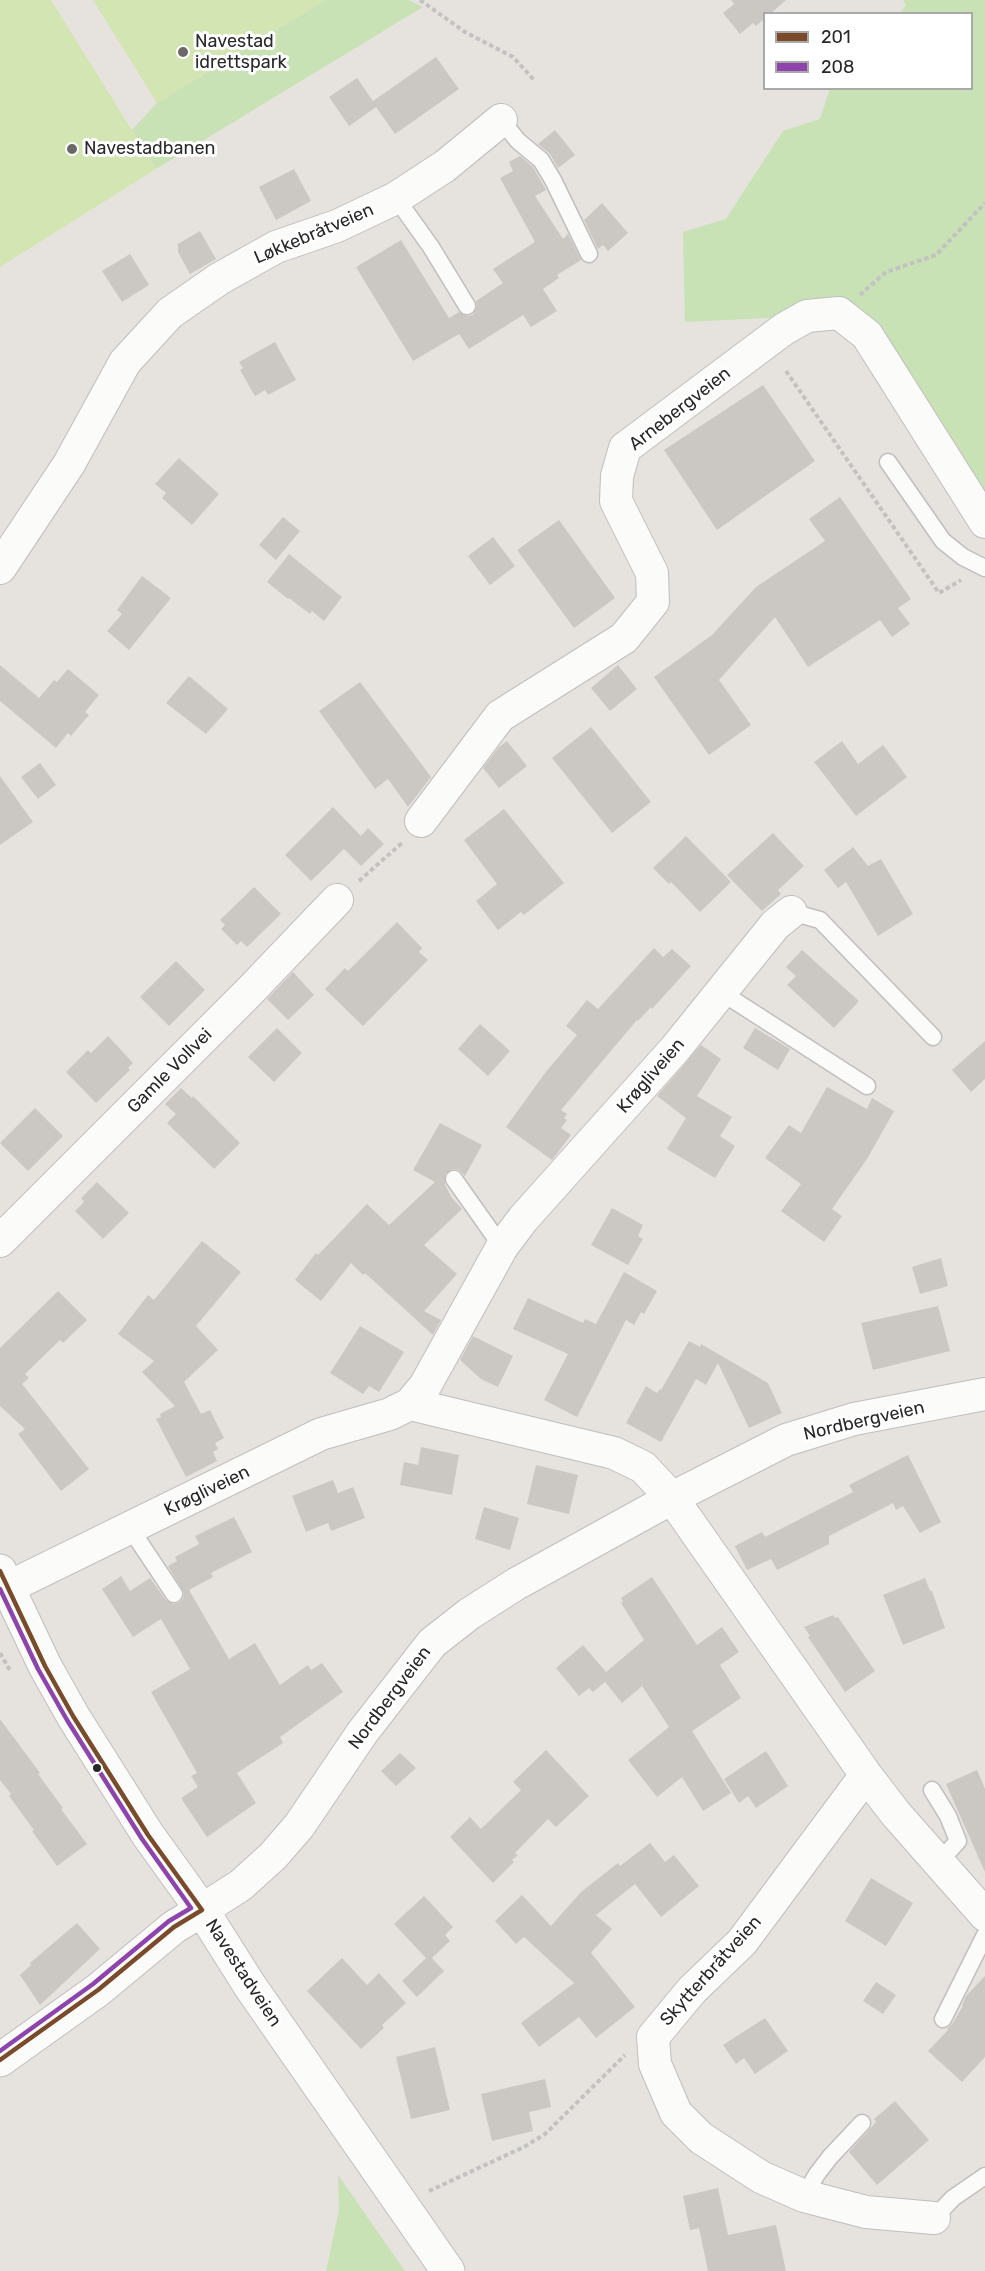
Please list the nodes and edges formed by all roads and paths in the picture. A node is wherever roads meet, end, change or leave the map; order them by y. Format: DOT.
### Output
graph roads {
  1 [pos="420,0"];
  2 [pos="534,80"];
  3 [pos="501,120"];
  4 [pos="396,198"];
  5 [pos="985,202"];
  6 [pos="589,254"];
  7 [pos="467,306"];
  8 [pos="839,313"];
  9 [pos="786,370"];
  10 [pos="888,462"];
  11 [pos="985,522"];
  12 [pos="0,568"];
  13 [pos="983,568"];
  14 [pos="421,821"];
  15 [pos="338,900"];
  16 [pos="791,912"];
  17 [pos="721,992"];
  18 [pos="933,1037"];
  19 [pos="867,1086"];
  20 [pos="454,1179"];
  21 [pos="0,1241"];
  22 [pos="502,1247"];
  23 [pos="985,1394"];
  24 [pos="410,1404"];
  25 [pos="672,1498"];
  26 [pos="130,1528"];
  27 [pos="3,1580"];
  28 [pos="174,1594"];
  29 [pos="866,1775"];
  30 [pos="932,1790"];
  31 [pos="938,1863"];
  32 [pos="202,1910"];
  33 [pos="985,1915"];
  34 [pos="985,1935"];
  35 [pos="943,2019"];
  36 [pos="653,2037"];
  37 [pos="0,2060"];
  38 [pos="862,2123"];
  39 [pos="985,2176"];
  40 [pos="804,2196"];
  41 [pos="431,2200"];
  42 [pos="934,2218"];
  43 [pos="448,2271"];
  1 -- 2 [label="path"];
  3 -- 4 [label="street, Løkkebråtveien"];
  3 -- 6 [label="lane"];
  4 -- 7 [label="lane"];
  4 -- 12 [label="street, Løkkebråtveien"];
  5 -- 8 [label="path"];
  8 -- 11 [label="street"];
  8 -- 14 [label="street, Arnebergveien"];
  9 -- 13 [label="path"];
  10 -- 13 [label="lane"];
  14 -- 15 [label="path"];
  15 -- 21 [label="street, Gamle Vollvei"];
  16 -- 17 [label="street, Krøgliveien"];
  16 -- 18 [label="lane, Krøgliveien"];
  17 -- 19 [label="lane"];
  17 -- 22 [label="street, Krøgliveien"];
  20 -- 22 [label="lane"];
  22 -- 24 [label="street, Krøgliveien"];
  23 -- 25 [label="street, Nordbergveien"];
  24 -- 25 [label="street"];
  24 -- 26 [label="street, Krøgliveien"];
  25 -- 29 [label="street"];
  25 -- 32 [label="street, Nordbergveien"];
  26 -- 27 [label="street, Krøgliveien"];
  26 -- 28 [label="lane"];
  27 -- 32 [label="street, Navestadveien"];
  29 -- 31 [label="street"];
  29 -- 36 [label="street, Skytterbråtveien"];
  30 -- 31 [label="lane"];
  31 -- 33 [label="street"];
  32 -- 37 [label="street, Nordbergveien"];
  32 -- 43 [label="street, Navestadveien"];
  34 -- 35 [label="lane"];
  36 -- 40 [label="street, Skytterbråtveien"];
  36 -- 41 [label="path"];
  38 -- 40 [label="lane"];
  39 -- 42 [label="lane"];
  40 -- 42 [label="street, Skytterbråtveien"];
}
